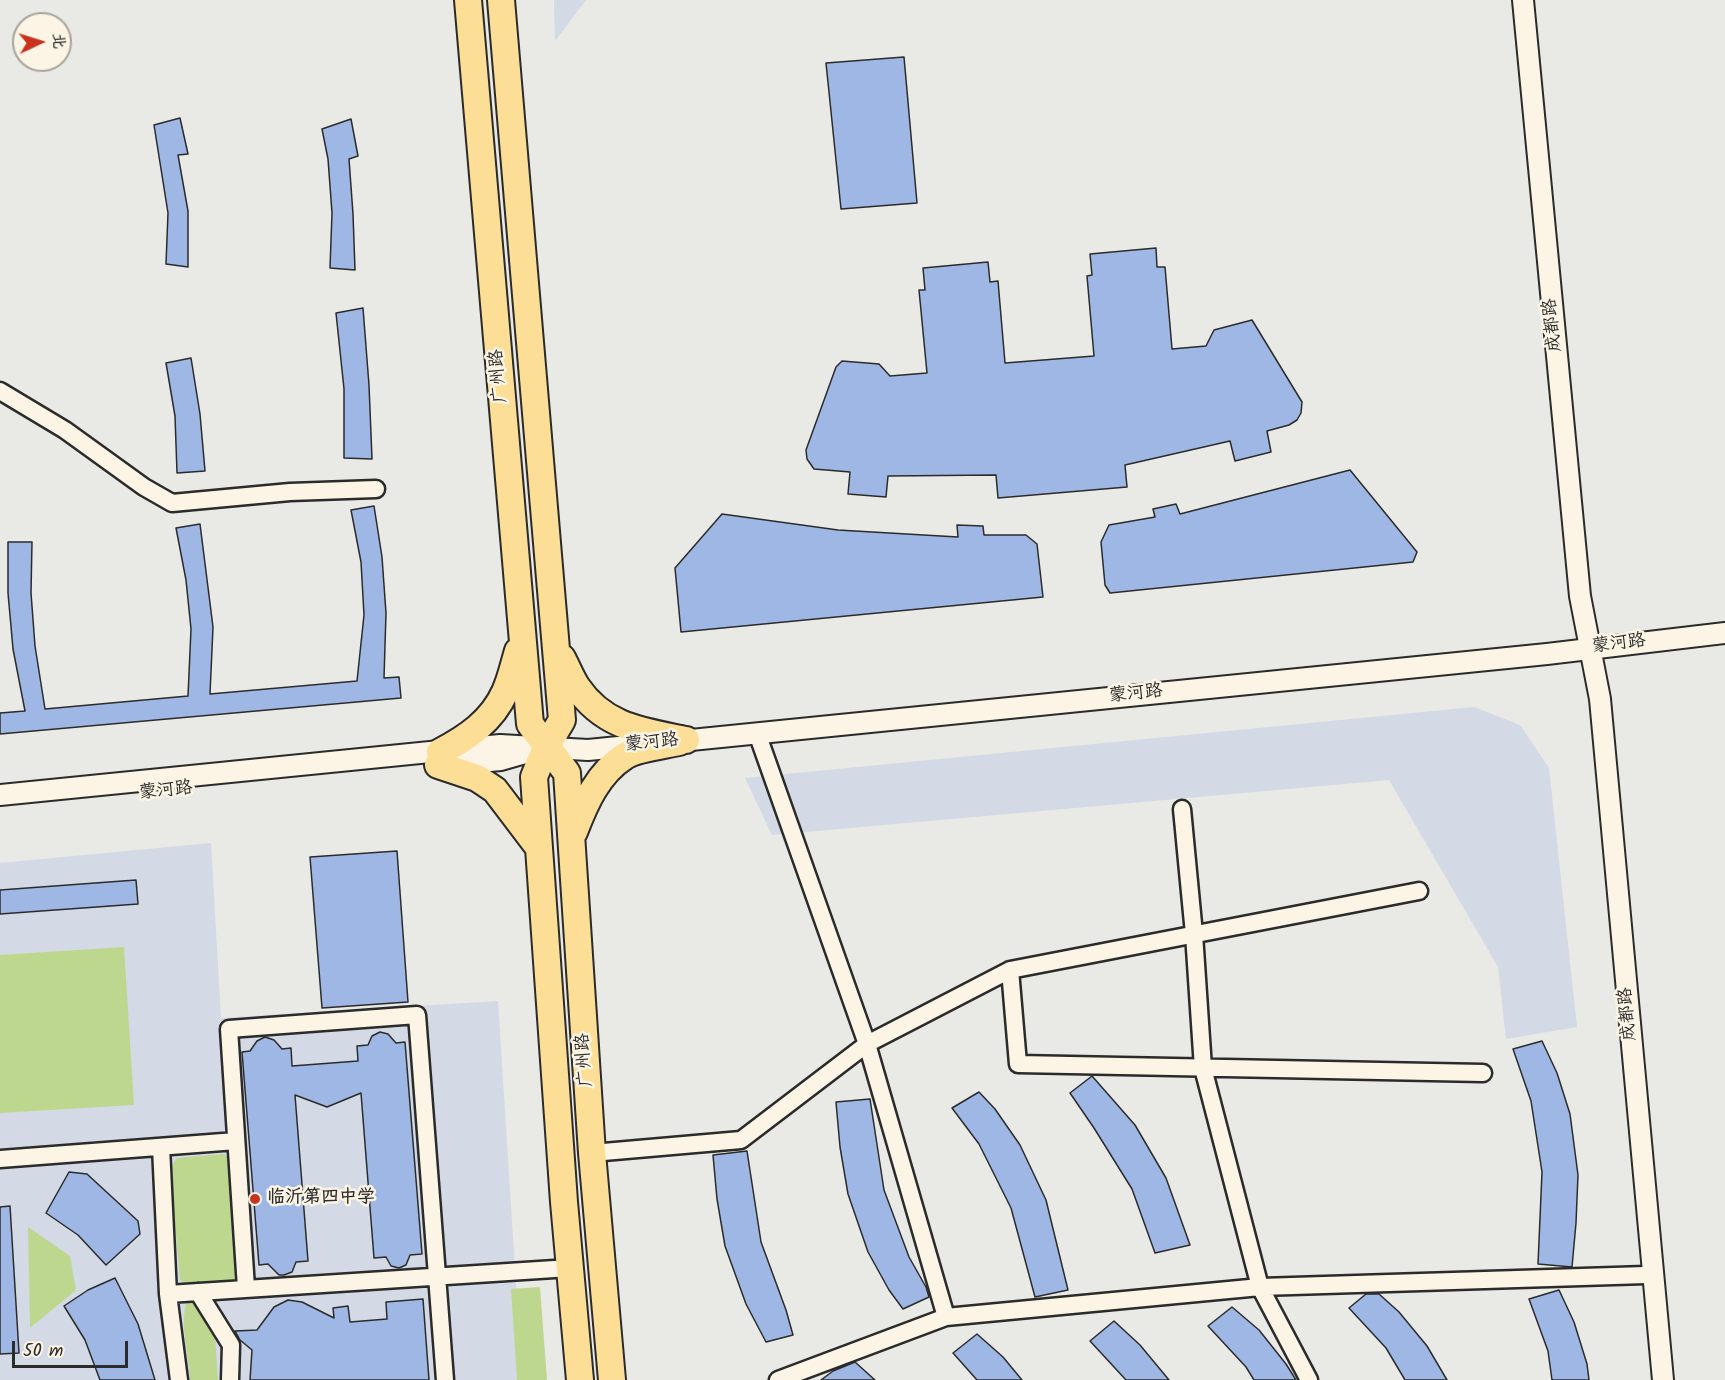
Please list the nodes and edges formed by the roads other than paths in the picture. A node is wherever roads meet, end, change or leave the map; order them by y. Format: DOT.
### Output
graph roads {
  1 [pos="468,0"];
  2 [pos="501,0"];
  3 [pos="1523,0"];
  4 [pos="1531,0"];
  5 [pos="0,391"];
  6 [pos="375,489"];
  7 [pos="1725,633"];
  8 [pos="522,639"];
  9 [pos="555,645"];
  10 [pos="1591,648"];
  11 [pos="757,733"];
  12 [pos="686,740"];
  13 [pos="546,747"];
  14 [pos="439,759"];
  15 [pos="0,795"];
  16 [pos="0,808"];
  17 [pos="1182,809"];
  18 [pos="571,837"];
  19 [pos="540,849"];
  20 [pos="1419,891"];
  21 [pos="1194,934"];
  22 [pos="1010,970"];
  23 [pos="867,1044"];
  24 [pos="1203,1068"];
  25 [pos="1483,1073"];
  26 [pos="236,1141"];
  27 [pos="160,1147"];
  28 [pos="592,1153"];
  29 [pos="0,1159"];
  30 [pos="570,1268"];
  31 [pos="1646,1275"];
  32 [pos="437,1276"];
  33 [pos="1260,1287"];
  34 [pos="246,1288"];
  35 [pos="198,1292"];
  36 [pos="168,1294"];
  37 [pos="946,1317"];
  38 [pos="179,1380"];
  39 [pos="230,1380"];
  40 [pos="445,1380"];
  41 [pos="580,1380"];
  42 [pos="612,1380"];
  43 [pos="778,1380"];
  44 [pos="1309,1380"];
  45 [pos="1656,1380"];
  46 [pos="1663,1380"];
  1 -- 8 [label="main road, 广州路"];
  2 -- 9 [label="main road, 广州路"];
  3 -- 10 [label="street, 成都路"];
  4 -- 10 [label="street, 成都路"];
  5 -- 6 [label="street"];
  7 -- 10 [label="street, 蒙河路"];
  8 -- 13 [label="main road, 广州路"];
  8 -- 14 [label="main road"];
  9 -- 12 [label="main road"];
  9 -- 13 [label="main road, 广州路"];
  10 -- 11 [label="street, 蒙河路"];
  10 -- 31 [label="street, 成都路"];
  10 -- 46 [label="street, 成都路"];
  11 -- 12 [label="street, 蒙河路"];
  11 -- 23 [label="street"];
  12 -- 13 [label="street, 蒙河路"];
  12 -- 18 [label="main road"];
  13 -- 14 [label="street, 蒙河路"];
  13 -- 18 [label="main road, 广州路"];
  13 -- 19 [label="main road, 广州路"];
  14 -- 15 [label="street, 蒙河路"];
  14 -- 16 [label="street, 蒙河路"];
  14 -- 19 [label="main road"];
  17 -- 21 [label="street"];
  18 -- 28 [label="main road, 广州路"];
  19 -- 30 [label="main road, 广州路"];
  20 -- 21 [label="street"];
  21 -- 22 [label="street"];
  21 -- 24 [label="street"];
  22 -- 23 [label="street"];
  22 -- 24 [label="street"];
  23 -- 28 [label="street"];
  23 -- 37 [label="street"];
  24 -- 25 [label="street"];
  24 -- 33 [label="street"];
  26 -- 27 [label="street"];
  26 -- 32 [label="street"];
  26 -- 34 [label="street"];
  27 -- 29 [label="street"];
  27 -- 36 [label="street"];
  28 -- 42 [label="main road, 广州路"];
  30 -- 32 [label="street"];
  30 -- 41 [label="main road, 广州路"];
  31 -- 33 [label="street"];
  31 -- 45 [label="street, 成都路"];
  32 -- 34 [label="street"];
  32 -- 40 [label="street"];
  33 -- 37 [label="street"];
  33 -- 44 [label="street"];
  34 -- 35 [label="street"];
  35 -- 36 [label="street"];
  35 -- 39 [label="street"];
  36 -- 38 [label="street"];
  37 -- 43 [label="street"];
}
